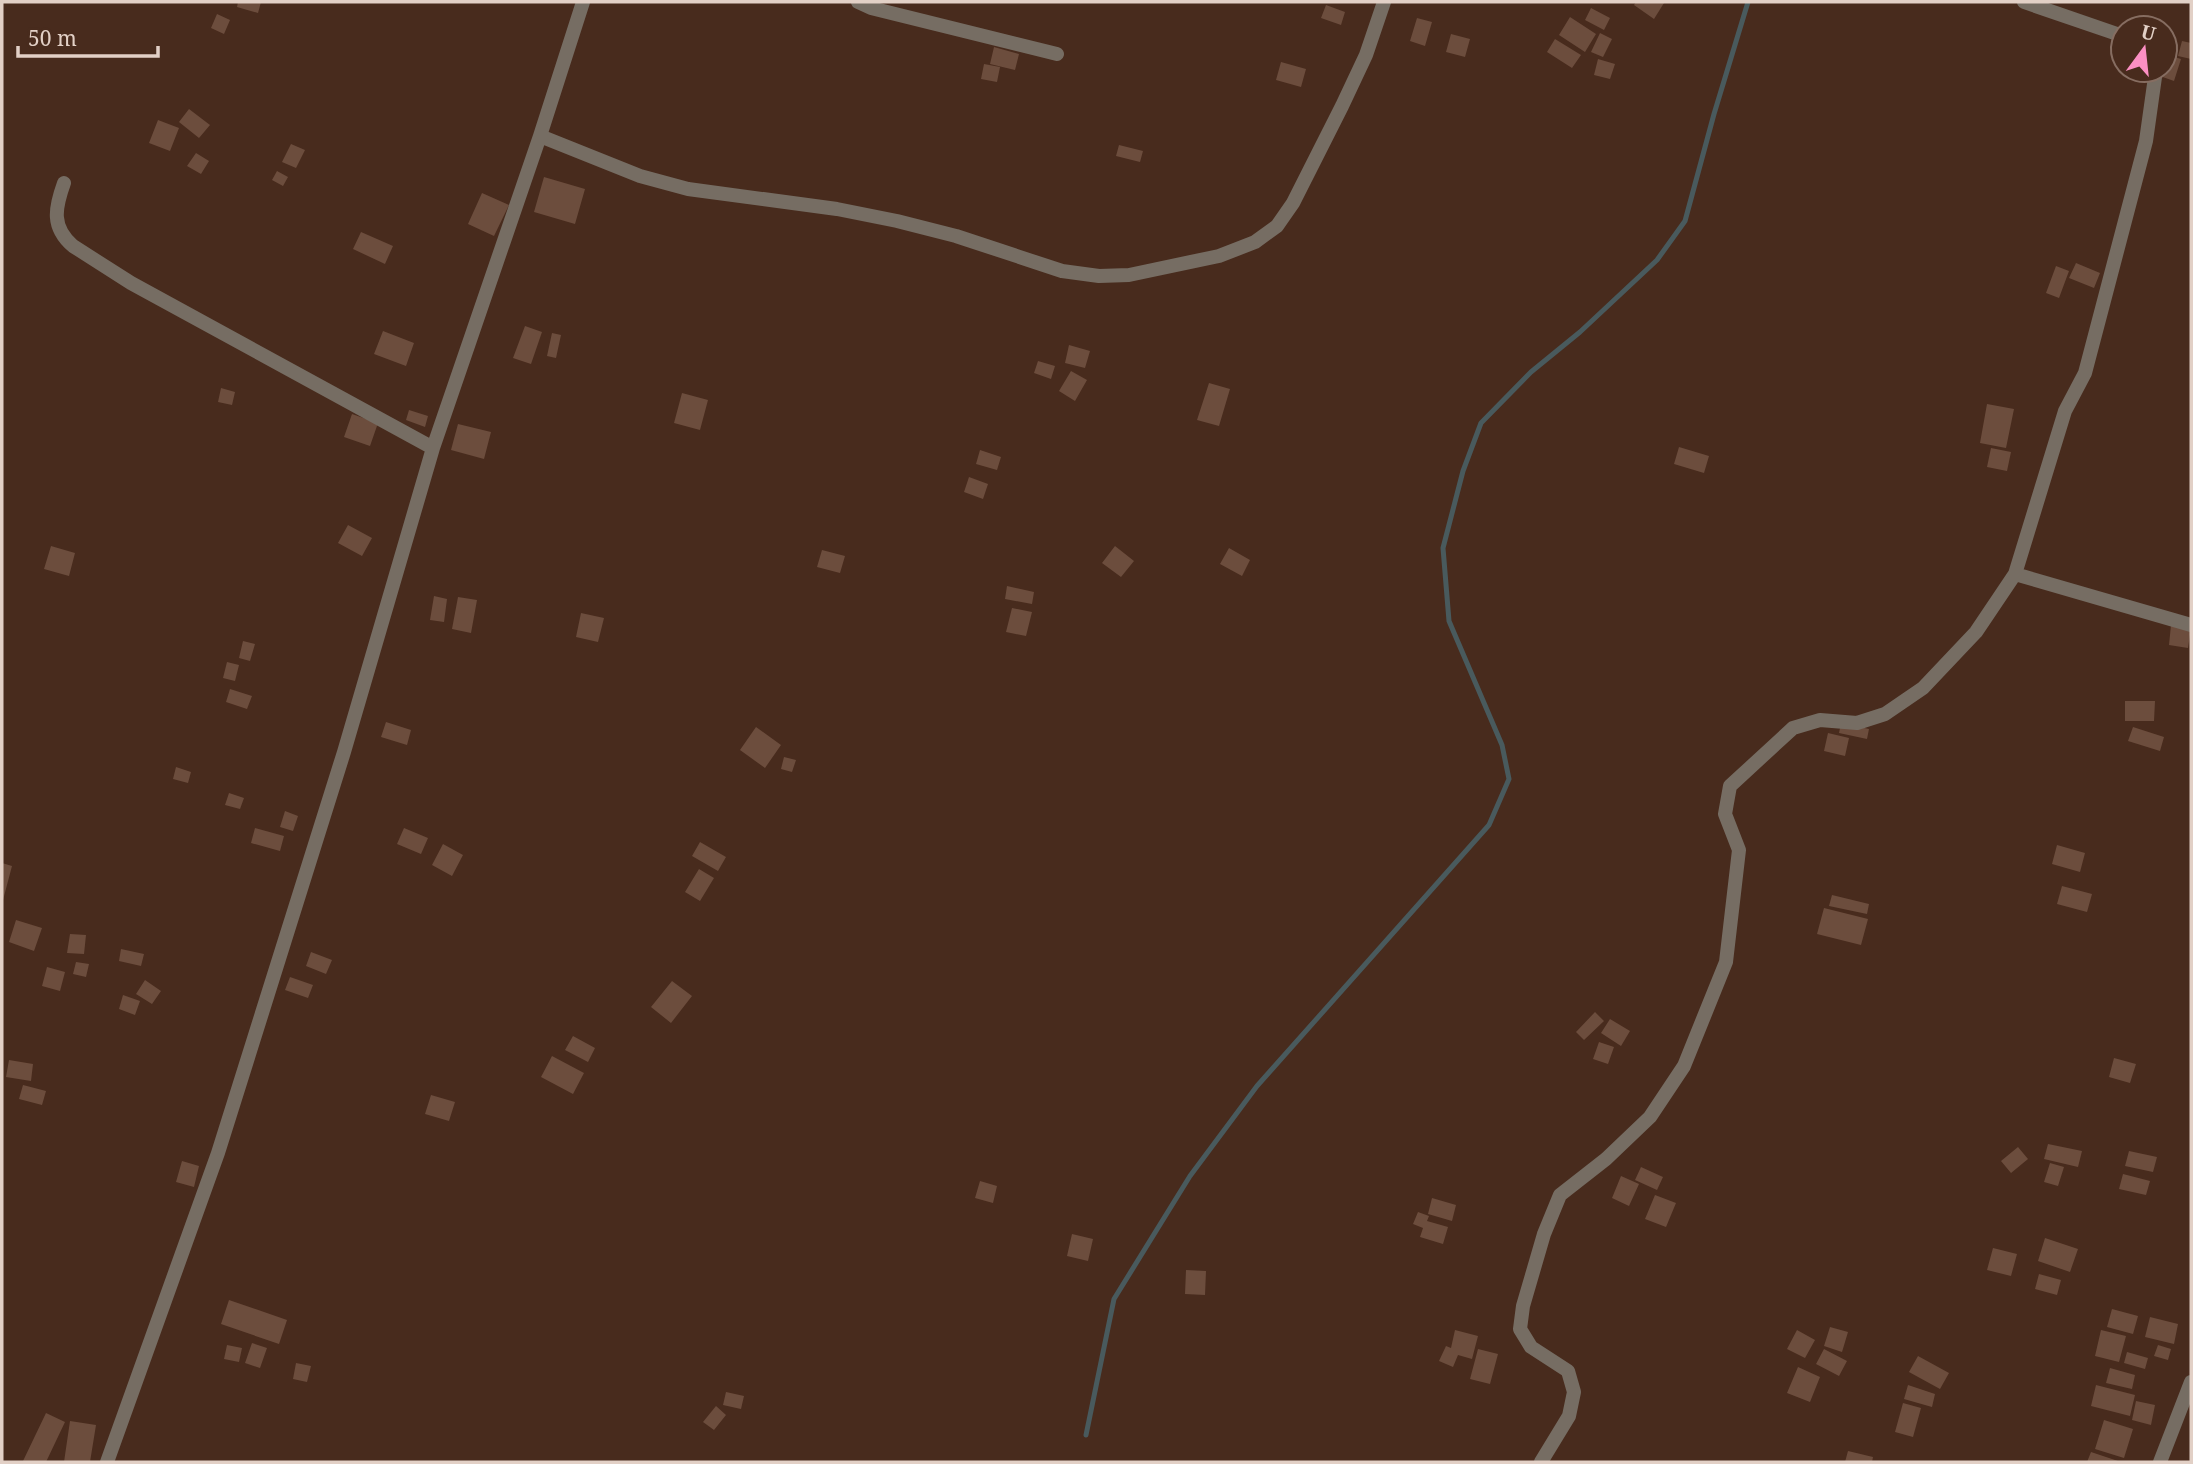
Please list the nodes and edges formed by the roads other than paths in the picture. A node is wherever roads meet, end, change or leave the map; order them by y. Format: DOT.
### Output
graph roads {
  1 [pos="583,2"];
  2 [pos="858,2"];
  3 [pos="1384,2"];
  4 [pos="2024,2"];
  5 [pos="2109,31"];
  6 [pos="1057,54"];
  7 [pos="2155,84"];
  8 [pos="540,136"];
  9 [pos="64,183"];
  10 [pos="433,448"];
  11 [pos="2015,574"];
  12 [pos="2191,625"];
  13 [pos="2191,1382"];
  14 [pos="107,1462"];
  15 [pos="1541,1462"];
  16 [pos="2160,1462"];
  1 -- 8 [label="street"];
  2 -- 6 [label="street"];
  3 -- 8 [label="street"];
  4 -- 5 [label="street"];
  7 -- 11 [label="street"];
  8 -- 10 [label="street"];
  9 -- 10 [label="street"];
  10 -- 14 [label="street"];
  11 -- 12 [label="street"];
  11 -- 15 [label="street"];
  13 -- 16 [label="street"];
}
